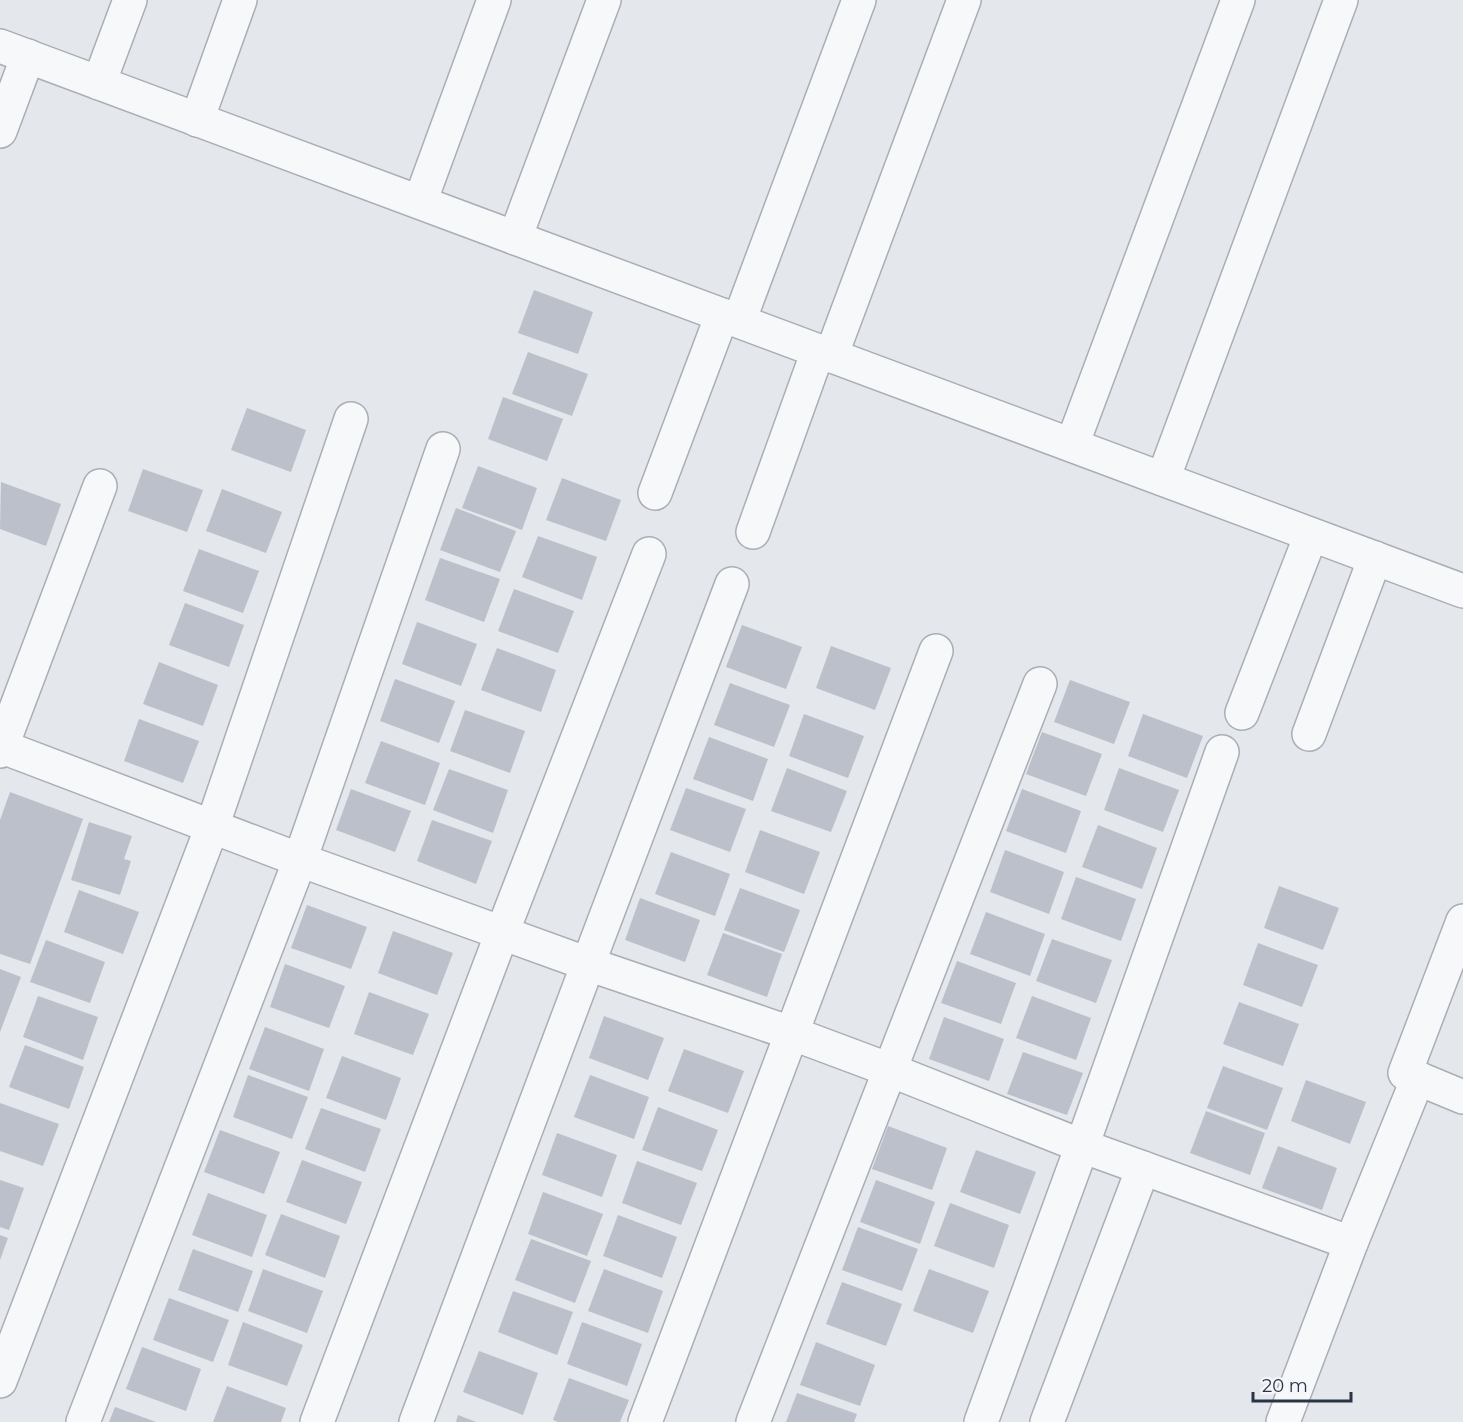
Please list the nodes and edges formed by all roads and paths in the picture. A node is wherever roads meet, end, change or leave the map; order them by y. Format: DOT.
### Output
graph roads {
  1 [pos="130,0"];
  2 [pos="240,0"];
  3 [pos="494,0"];
  4 [pos="604,0"];
  5 [pos="859,0"];
  6 [pos="964,0"];
  7 [pos="1238,0"];
  8 [pos="1341,0"];
  9 [pos="14,51"];
  10 [pos="99,82"];
  11 [pos="197,120"];
  12 [pos="0,131"];
  13 [pos="420,202"];
  14 [pos="515,238"];
  15 [pos="731,318"];
  16 [pos="825,353"];
  17 [pos="351,419"];
  18 [pos="1072,445"];
  19 [pos="443,449"];
  20 [pos="1162,479"];
  21 [pos="100,486"];
  22 [pos="655,493"];
  23 [pos="753,532"];
  24 [pos="1311,534"];
  25 [pos="649,554"];
  26 [pos="1375,558"];
  27 [pos="732,584"];
  28 [pos="1463,591"];
  29 [pos="936,651"];
  30 [pos="1040,684"];
  31 [pos="1242,713"];
  32 [pos="1309,734"];
  33 [pos="0,748"];
  34 [pos="1222,752"];
  35 [pos="212,827"];
  36 [pos="300,860"];
  37 [pos="1463,921"];
  38 [pos="502,933"];
  39 [pos="588,964"];
  40 [pos="791,1033"];
  41 [pos="890,1070"];
  42 [pos="1418,1078"];
  43 [pos="1463,1096"];
  44 [pos="1082,1146"];
  45 [pos="1143,1168"];
  46 [pos="1351,1243"];
  47 [pos="0,1381"];
  48 [pos="83,1422"];
  49 [pos="317,1422"];
  50 [pos="416,1422"];
  51 [pos="645,1422"];
  52 [pos="753,1422"];
  53 [pos="981,1422"];
  54 [pos="1047,1422"];
  55 [pos="1283,1422"];
  1 -- 10 [label="street"];
  2 -- 11 [label="street"];
  3 -- 13 [label="street"];
  4 -- 14 [label="street"];
  5 -- 15 [label="street"];
  6 -- 16 [label="street"];
  7 -- 18 [label="street"];
  8 -- 20 [label="street"];
  9 -- 10 [label="street"];
  9 -- 12 [label="street"];
  10 -- 11 [label="street"];
  11 -- 13 [label="street"];
  13 -- 14 [label="street"];
  14 -- 15 [label="street"];
  15 -- 16 [label="street"];
  15 -- 22 [label="street"];
  16 -- 18 [label="street"];
  16 -- 23 [label="street"];
  17 -- 35 [label="street"];
  18 -- 20 [label="street"];
  19 -- 36 [label="street"];
  20 -- 24 [label="street"];
  21 -- 33 [label="street"];
  24 -- 26 [label="street"];
  24 -- 31 [label="street"];
  25 -- 38 [label="street"];
  26 -- 28 [label="street"];
  26 -- 32 [label="street"];
  27 -- 39 [label="street"];
  29 -- 40 [label="street"];
  30 -- 41 [label="street"];
  33 -- 35 [label="street"];
  34 -- 44 [label="street"];
  35 -- 36 [label="street"];
  35 -- 47 [label="street"];
  36 -- 38 [label="street"];
  36 -- 48 [label="street"];
  37 -- 42 [label="street"];
  38 -- 39 [label="street"];
  38 -- 49 [label="street"];
  39 -- 40 [label="street"];
  39 -- 50 [label="street"];
  40 -- 41 [label="street"];
  40 -- 51 [label="street"];
  41 -- 44 [label="street"];
  41 -- 52 [label="street"];
  42 -- 43 [label="street"];
  42 -- 46 [label="street"];
  44 -- 45 [label="street"];
  44 -- 53 [label="street"];
  45 -- 46 [label="street"];
  45 -- 54 [label="street"];
  46 -- 55 [label="street"];
}
